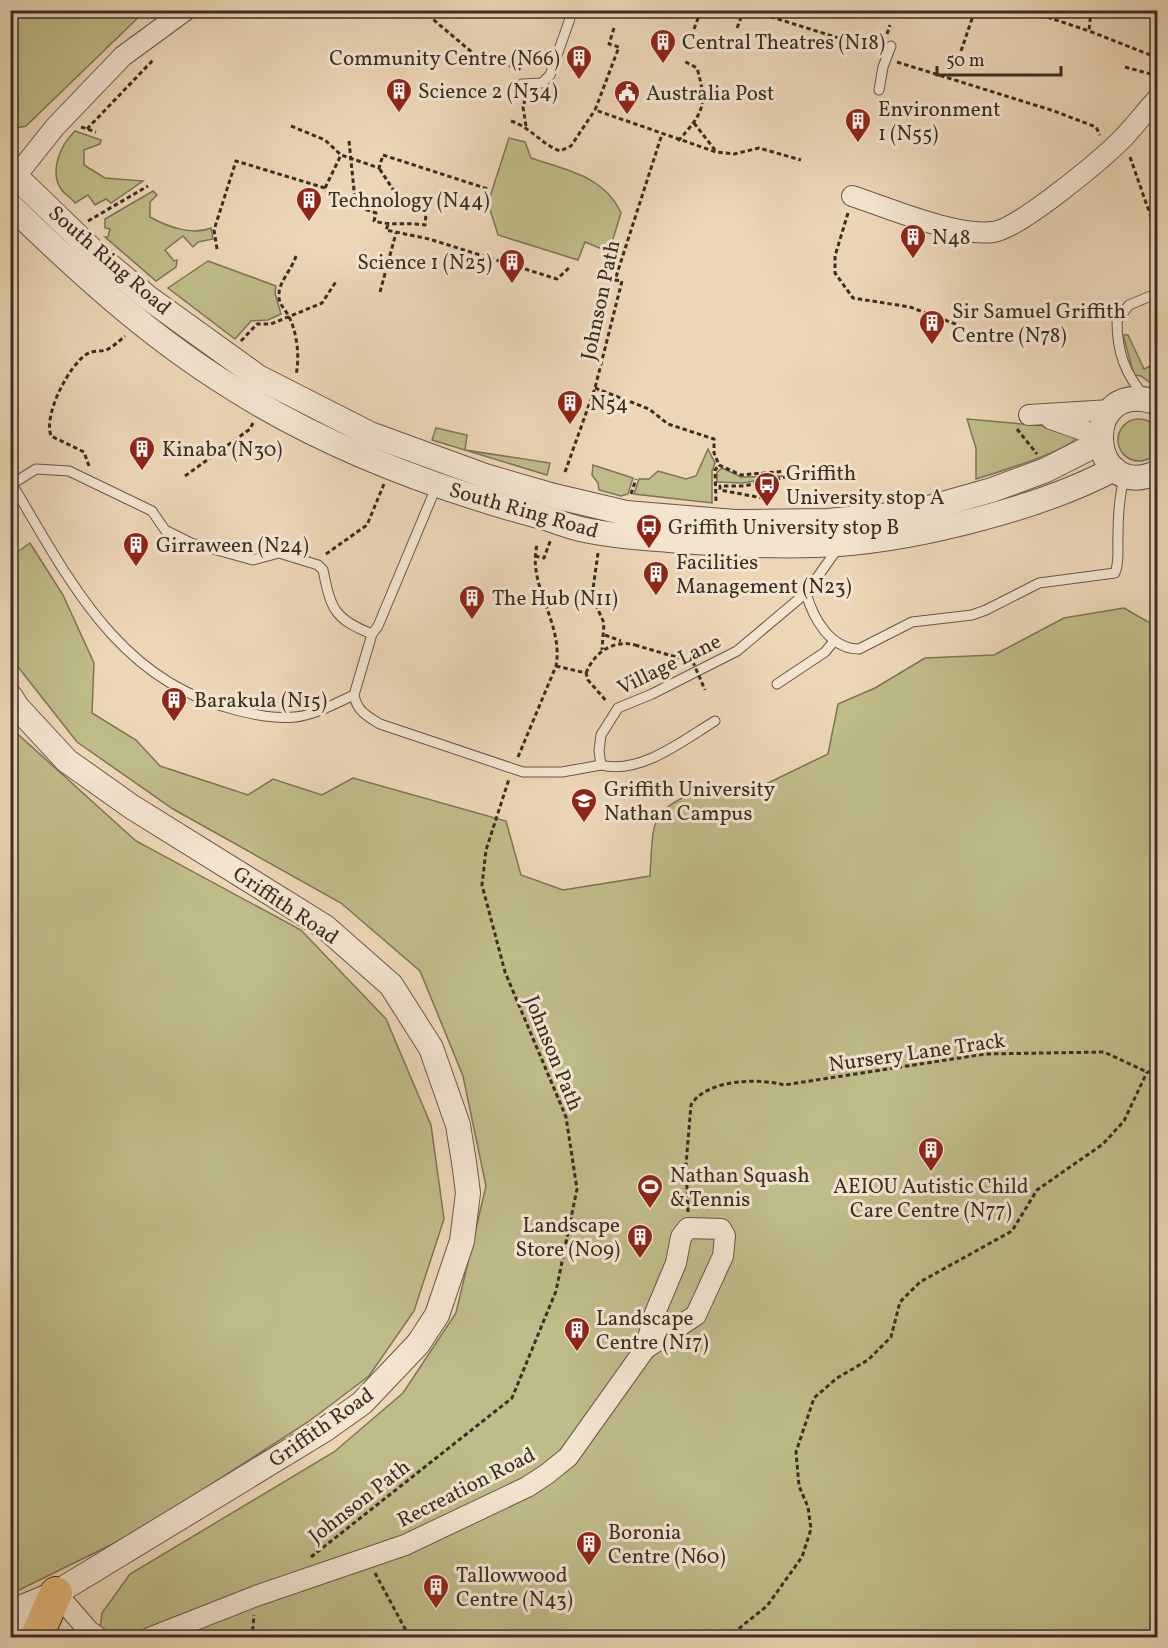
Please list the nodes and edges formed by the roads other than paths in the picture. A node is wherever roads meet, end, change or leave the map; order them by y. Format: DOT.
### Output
graph roads {
  1 [pos="186,10"];
  2 [pos="573,10"];
  3 [pos="891,46"];
  4 [pos="524,83"];
  5 [pos="879,90"];
  6 [pos="1158,98"];
  7 [pos="13,173"];
  8 [pos="852,196"];
  9 [pos="10,205"];
  10 [pos="1158,293"];
  11 [pos="1152,401"];
  12 [pos="1111,410"];
  13 [pos="1099,439"];
  14 [pos="1120,472"];
  15 [pos="1158,472"];
  16 [pos="11,483"];
  17 [pos="437,485"];
  18 [pos="841,544"];
  19 [pos="806,593"];
  20 [pos="372,634"];
  21 [pos="834,640"];
  22 [pos="777,684"];
  23 [pos="354,695"];
  24 [pos="10,696"];
  25 [pos="715,721"];
  26 [pos="601,765"];
  27 [pos="645,1349"];
  28 [pos="56,1593"];
  29 [pos="10,1612"];
  30 [pos="10,1634"];
  31 [pos="36,1638"];
  32 [pos="99,1638"];
  33 [pos="149,1638"];
  1 -- 7 [label="street"];
  2 -- 4 [label="lane"];
  3 -- 5 [label="lane"];
  6 -- 8 [label="street"];
  7 -- 13 [label="street, South Ring Road"];
  9 -- 17 [label="street, South Ring Road"];
  10 -- 11 [label="lane"];
  11 -- 12 [label="street"];
  12 -- 13 [label="street"];
  12 -- 13 [label="street"];
  13 -- 14 [label="street"];
  14 -- 15 [label="street"];
  14 -- 18 [label="street, South Ring Road"];
  14 -- 21 [label="lane"];
  16 -- 20 [label="lane"];
  16 -- 23 [label="lane"];
  17 -- 18 [label="street, South Ring Road"];
  17 -- 20 [label="lane"];
  18 -- 19 [label="lane, Village Lane"];
  19 -- 21 [label="lane"];
  19 -- 26 [label="lane, Village Lane"];
  20 -- 23 [label="lane"];
  21 -- 22 [label="lane"];
  23 -- 26 [label="lane"];
  24 -- 28 [label="street, Griffith Road"];
  25 -- 26 [label="lane"];
  27 -- 27 [label="street, Recreation Road"];
  27 -- 33 [label="street, Recreation Road"];
  28 -- 29 [label="street, Griffith Road"];
  28 -- 30 [label="street, Griffith Road"];
  28 -- 31 [label="highway"];
  28 -- 32 [label="street"];
}
